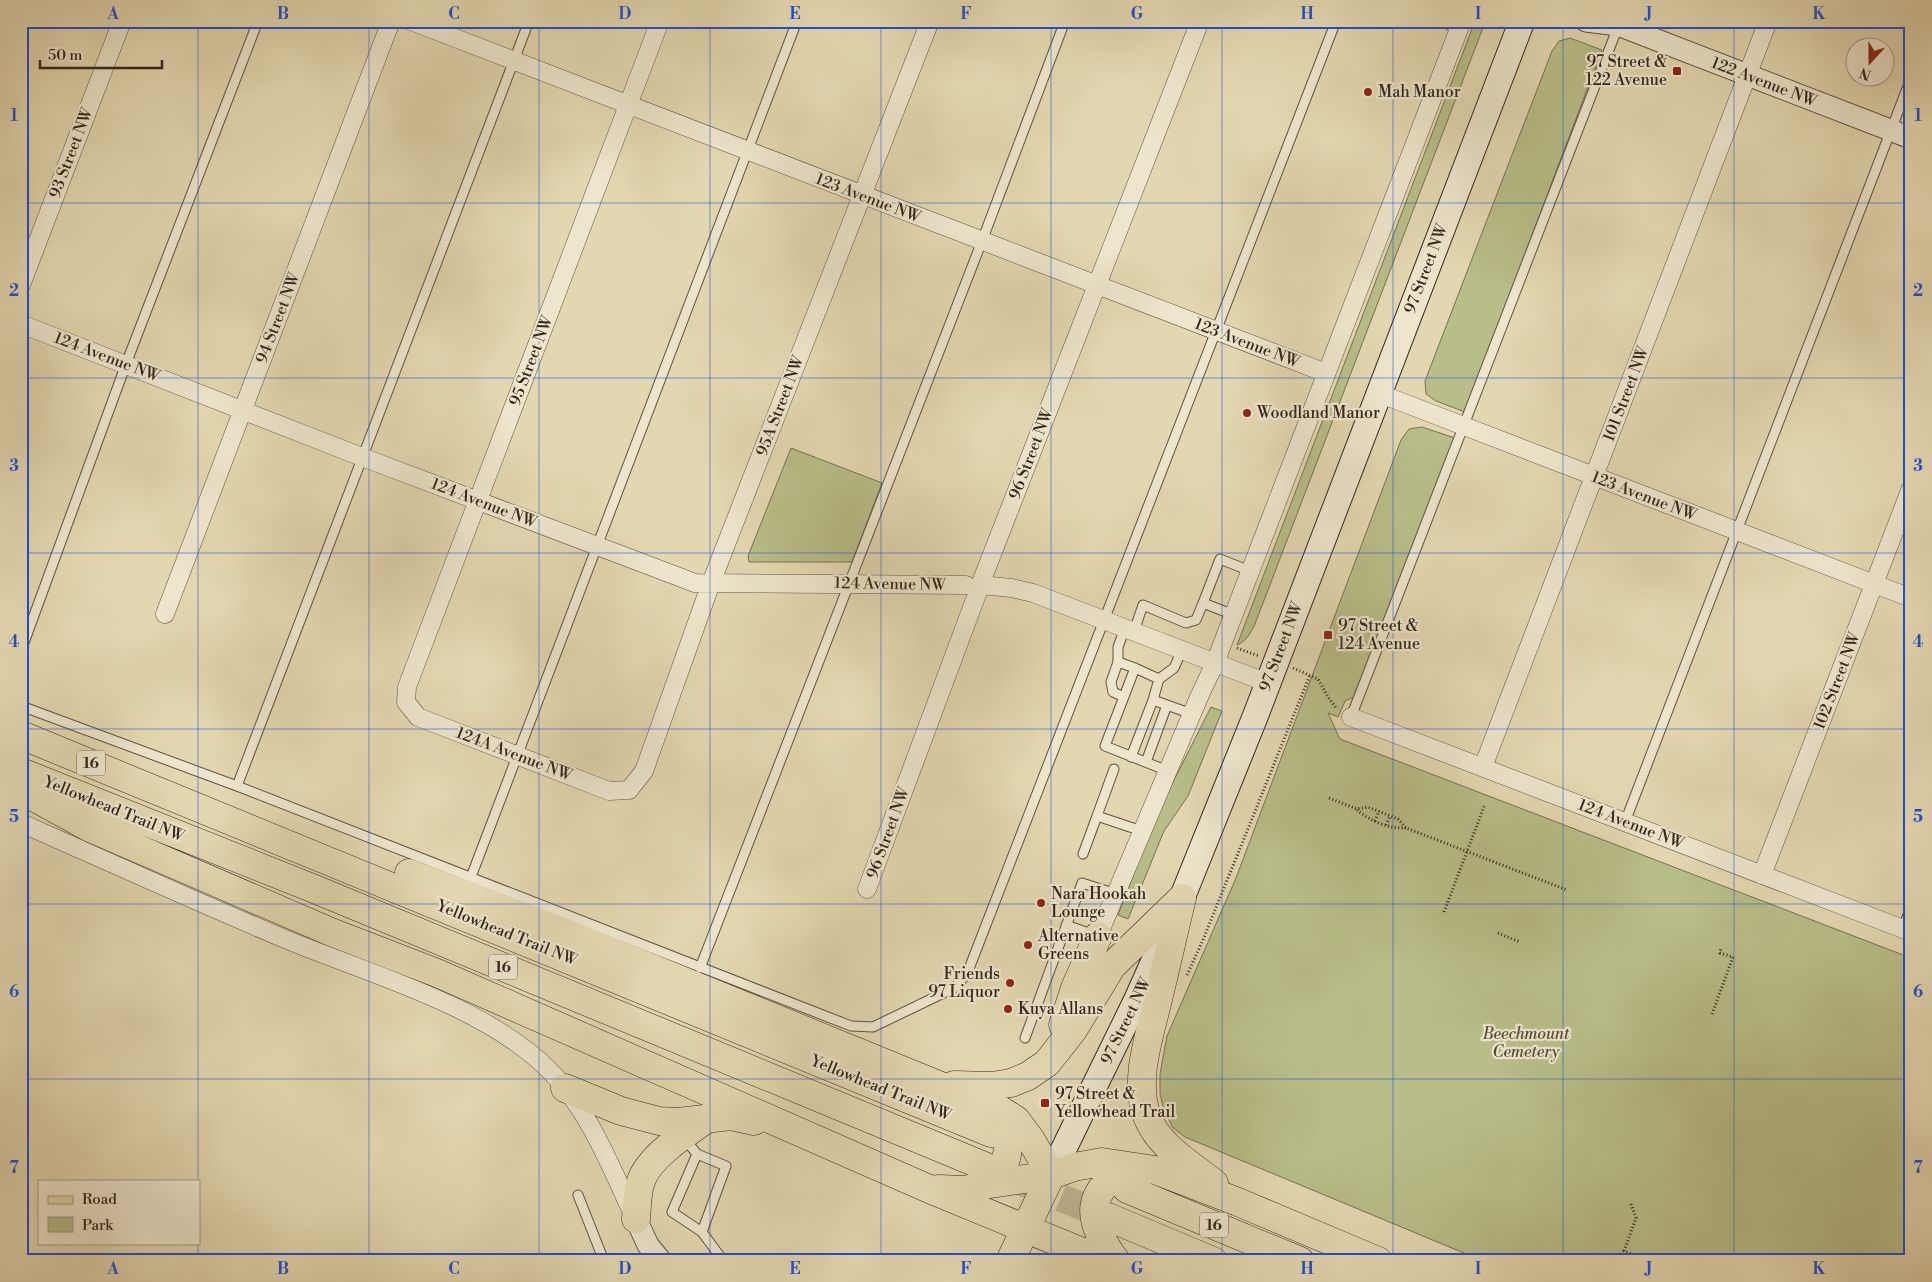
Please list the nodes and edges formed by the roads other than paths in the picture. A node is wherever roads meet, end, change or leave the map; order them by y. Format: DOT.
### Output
graph roads {
  1 [pos="122,21"];
  2 [pos="258,21"];
  3 [pos="391,21"];
  4 [pos="411,21"];
  5 [pos="528,21"];
  6 [pos="660,21"];
  7 [pos="797,21"];
  8 [pos="930,21"];
  9 [pos="1065,21"];
  10 [pos="1200,21"];
  11 [pos="1336,21"];
  12 [pos="1440,21"];
  13 [pos="1522,21"];
  14 [pos="1586,21"];
  15 [pos="1768,21"];
  16 [pos="1618,23"];
  17 [pos="1460,25"];
  18 [pos="514,60"];
  19 [pos="1747,75"];
  20 [pos="1911,78"];
  21 [pos="628,104"];
  22 [pos="1891,130"];
  23 [pos="1911,138"];
  24 [pos="747,151"];
  25 [pos="861,196"];
  26 [pos="982,241"];
  27 [pos="21,285"];
  28 [pos="1097,287"];
  29 [pos="21,324"];
  30 [pos="1216,331"];
  31 [pos="126,364"];
  32 [pos="1326,374"];
  33 [pos="1378,393"];
  34 [pos="243,410"];
  35 [pos="1463,426"];
  36 [pos="362,457"];
  37 [pos="1595,477"];
  38 [pos="1911,488"];
  39 [pos="478,501"];
  40 [pos="1736,531"];
  41 [pos="596,547"];
  42 [pos="1250,571"];
  43 [pos="711,583"];
  44 [pos="976,583"];
  45 [pos="850,584"];
  46 [pos="1874,584"];
  47 [pos="1911,598"];
  48 [pos="1203,603"];
  49 [pos="165,614"];
  50 [pos="1234,615"];
  51 [pos="1104,620"];
  52 [pos="1130,630"];
  53 [pos="1182,650"];
  54 [pos="21,651"];
  55 [pos="1118,662"];
  56 [pos="1215,663"];
  57 [pos="1135,668"];
  58 [pos="1159,679"];
  59 [pos="1268,683"];
  60 [pos="1124,697"];
  61 [pos="1153,700"];
  62 [pos="406,702"];
  63 [pos="1167,705"];
  64 [pos="21,706"];
  65 [pos="1192,714"];
  66 [pos="1351,716"];
  67 [pos="21,734"];
  68 [pos="516,755"];
  69 [pos="1131,756"];
  70 [pos="1146,762"];
  71 [pos="1483,767"];
  72 [pos="1114,769"];
  73 [pos="1168,771"];
  74 [pos="21,772"];
  75 [pos="236,786"];
  76 [pos="21,790"];
  77 [pos="629,790"];
  78 [pos="161,791"];
  79 [pos="1097,816"];
  80 [pos="1625,822"];
  81 [pos="21,823"];
  82 [pos="1142,831"];
  83 [pos="1083,854"];
  84 [pos="1762,875"];
  85 [pos="470,877"];
  86 [pos="867,889"];
  87 [pos="1116,894"];
  88 [pos="1182,898"];
  89 [pos="1911,908"];
  90 [pos="1066,925"];
  91 [pos="1907,930"];
  92 [pos="1098,936"];
  93 [pos="700,968"];
  94 [pos="1025,1038"];
  95 [pos="1059,1050"];
  96 [pos="926,1082"];
  97 [pos="565,1088"];
  98 [pos="981,1103"];
  99 [pos="709,1117"];
  100 [pos="785,1126"];
  101 [pos="991,1133"];
  102 [pos="690,1145"];
  103 [pos="984,1175"];
  104 [pos="1051,1175"];
  105 [pos="1131,1178"];
  106 [pos="927,1188"];
  107 [pos="578,1195"];
  108 [pos="1238,1202"];
  109 [pos="1108,1217"];
  110 [pos="636,1220"];
  111 [pos="1025,1230"];
  112 [pos="702,1232"];
  113 [pos="604,1261"];
  114 [pos="661,1261"];
  115 [pos="717,1261"];
  116 [pos="1010,1261"];
  117 [pos="1104,1261"];
  118 [pos="1116,1261"];
  119 [pos="1213,1261"];
  120 [pos="1300,1261"];
  121 [pos="1378,1261"];
  1 -- 27 [label="street, 93 Street NW"];
  2 -- 31 [label="lane"];
  3 -- 34 [label="street, 94 Street NW"];
  4 -- 18 [label="street, 123 Avenue NW"];
  5 -- 18 [label="lane"];
  6 -- 21 [label="street, 95 Street NW"];
  7 -- 24 [label="lane"];
  8 -- 25 [label="street, 95A Street NW"];
  9 -- 26 [label="lane"];
  10 -- 28 [label="street, 96 Street NW"];
  11 -- 30 [label="lane"];
  12 -- 17 [label="lane"];
  13 -- 33 [label="main road, 97 Street NW"];
  14 -- 16 [label="street, 122 Avenue NW"];
  15 -- 19 [label="street, 101 Street NW"];
  16 -- 19 [label="street, 122 Avenue NW"];
  16 -- 35 [label="lane"];
  17 -- 32 [label="street"];
  18 -- 21 [label="street, 123 Avenue NW"];
  18 -- 36 [label="lane"];
  19 -- 22 [label="street, 122 Avenue NW"];
  19 -- 37 [label="street, 101 Street NW"];
  20 -- 22 [label="lane"];
  21 -- 24 [label="street, 123 Avenue NW"];
  21 -- 39 [label="street, 95 Street NW"];
  22 -- 23 [label="street, 122 Avenue NW"];
  22 -- 40 [label="lane"];
  24 -- 25 [label="street, 123 Avenue NW"];
  24 -- 41 [label="lane"];
  25 -- 26 [label="street, 123 Avenue NW"];
  25 -- 43 [label="street, 95A Street NW"];
  26 -- 28 [label="street, 123 Avenue NW"];
  26 -- 45 [label="lane"];
  28 -- 30 [label="street, 123 Avenue NW"];
  28 -- 44 [label="street, 96 Street NW"];
  29 -- 31 [label="street, 124 Avenue NW"];
  30 -- 32 [label="street, 123 Avenue NW"];
  30 -- 51 [label="lane"];
  31 -- 34 [label="street, 124 Avenue NW"];
  31 -- 54 [label="lane"];
  32 -- 42 [label="street"];
  33 -- 35 [label="street, 123 Avenue NW"];
  33 -- 59 [label="main road, 97 Street NW"];
  34 -- 36 [label="street, 124 Avenue NW"];
  34 -- 49 [label="street, 94 Street NW"];
  35 -- 37 [label="street, 123 Avenue NW"];
  35 -- 66 [label="lane"];
  36 -- 39 [label="street, 124 Avenue NW"];
  36 -- 75 [label="lane"];
  37 -- 40 [label="street, 123 Avenue NW"];
  37 -- 71 [label="street, 101 Street NW"];
  38 -- 46 [label="street, 102 Street NW"];
  39 -- 41 [label="street, 124 Avenue NW"];
  39 -- 62 [label="street, 95 Street NW"];
  40 -- 46 [label="street, 123 Avenue NW"];
  40 -- 80 [label="lane"];
  41 -- 43 [label="street, 124 Avenue NW"];
  41 -- 68 [label="lane"];
  42 -- 48 [label="lane"];
  42 -- 50 [label="street"];
  43 -- 45 [label="street, 124 Avenue NW"];
  43 -- 77 [label="street, 95A Street NW"];
  44 -- 45 [label="street, 124 Avenue NW"];
  44 -- 51 [label="street, 124 Avenue NW"];
  44 -- 86 [label="street, 96 Street NW"];
  45 -- 93 [label="lane"];
  46 -- 47 [label="street, 123 Avenue NW"];
  46 -- 84 [label="street, 102 Street NW"];
  48 -- 50 [label="lane"];
  48 -- 52 [label="lane"];
  50 -- 56 [label="street"];
  51 -- 52 [label="street, 124 Avenue NW"];
  51 -- 93 [label="lane"];
  52 -- 53 [label="street, 124 Avenue NW"];
  52 -- 55 [label="lane"];
  53 -- 56 [label="street, 124 Avenue NW"];
  53 -- 58 [label="lane"];
  55 -- 57 [label="lane"];
  55 -- 60 [label="lane"];
  56 -- 59 [label="street, 124 Avenue NW"];
  56 -- 65 [label="street"];
  57 -- 58 [label="lane"];
  57 -- 60 [label="lane"];
  58 -- 61 [label="lane"];
  59 -- 88 [label="main road, 97 Street NW"];
  60 -- 69 [label="lane"];
  61 -- 63 [label="lane"];
  61 -- 69 [label="lane"];
  62 -- 68 [label="street, 124A Avenue NW"];
  63 -- 65 [label="lane"];
  63 -- 70 [label="lane"];
  64 -- 75 [label="lane"];
  65 -- 73 [label="street"];
  66 -- 71 [label="street, 124 Avenue NW"];
  67 -- 78 [label="main road, Yellowhead Trail NW / 16"];
  68 -- 77 [label="street, 124A Avenue NW"];
  68 -- 85 [label="lane"];
  69 -- 70 [label="lane"];
  70 -- 73 [label="lane"];
  71 -- 80 [label="street, 124 Avenue NW"];
  72 -- 79 [label="lane"];
  73 -- 82 [label="street"];
  74 -- 103 [label="main road, Yellowhead Trail NW / 16"];
  75 -- 85 [label="lane"];
  76 -- 100 [label="main road"];
  78 -- 96 [label="main road"];
  78 -- 101 [label="main road, Yellowhead Trail NW / 16"];
  79 -- 82 [label="lane"];
  79 -- 83 [label="lane"];
  80 -- 84 [label="street, 124 Avenue NW"];
  81 -- 97 [label="street"];
  82 -- 87 [label="street"];
  84 -- 91 [label="street, 124 Avenue NW"];
  85 -- 93 [label="lane"];
  87 -- 90 [label="lane"];
  87 -- 92 [label="street"];
  88 -- 95 [label="main road"];
  88 -- 104 [label="main road, 97 Street NW"];
  88 -- 108 [label="main road"];
  89 -- 91 [label="lane"];
  90 -- 92 [label="lane"];
  90 -- 94 [label="lane"];
  92 -- 95 [label="main road"];
  95 -- 96 [label="main road"];
  96 -- 98 [label="main road"];
  97 -- 99 [label="main road"];
  97 -- 110 [label="street"];
  98 -- 103 [label="main road"];
  98 -- 104 [label="main road"];
  99 -- 100 [label="main road"];
  99 -- 102 [label="main road"];
  100 -- 106 [label="main road"];
  102 -- 110 [label="main road"];
  102 -- 112 [label="lane"];
  102 -- 112 [label="lane"];
  103 -- 104 [label="main road"];
  103 -- 106 [label="main road"];
  104 -- 105 [label="main road"];
  104 -- 111 [label="main road, 97 Street NW"];
  105 -- 108 [label="main road"];
  105 -- 118 [label="main road"];
  105 -- 120 [label="main road, 16"];
  106 -- 111 [label="main road"];
  107 -- 113 [label="lane"];
  108 -- 121 [label="main road"];
  109 -- 119 [label="main road, 16"];
  110 -- 114 [label="street"];
  111 -- 116 [label="main road, 97 Street NW"];
  111 -- 117 [label="main road"];
  112 -- 115 [label="lane"];
}
